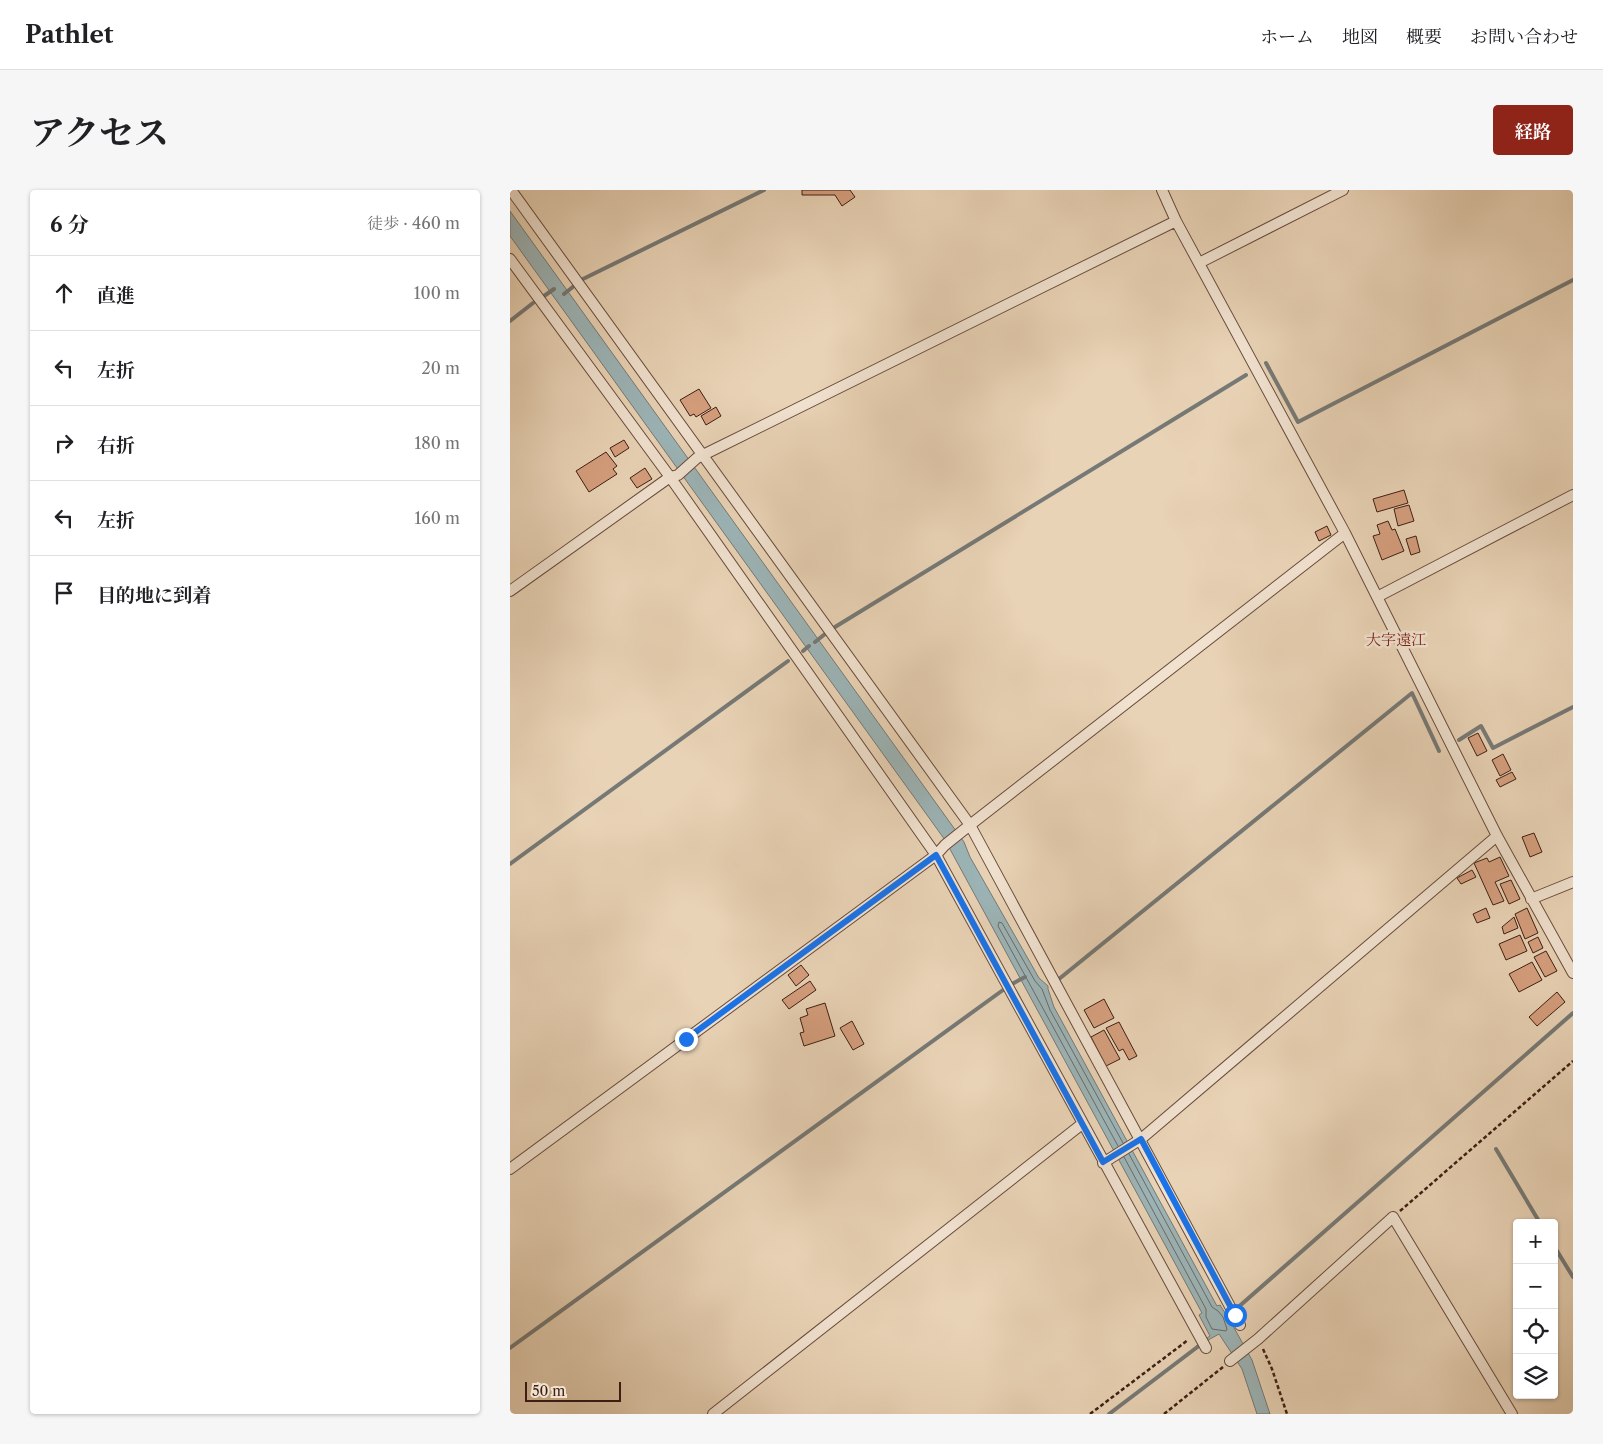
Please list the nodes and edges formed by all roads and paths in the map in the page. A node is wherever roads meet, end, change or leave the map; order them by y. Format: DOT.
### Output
graph roads {
  1 [pos="512,190"];
  2 [pos="1162,190"];
  3 [pos="1343,190"];
  4 [pos="1176,221"];
  5 [pos="510,260"];
  6 [pos="1199,263"];
  7 [pos="700,456"];
  8 [pos="674,476"];
  9 [pos="1573,495"];
  10 [pos="1345,533"];
  11 [pos="510,591"];
  12 [pos="1377,596"];
  13 [pos="967,827"];
  14 [pos="1497,836"];
  15 [pos="936,855"];
  16 [pos="1573,882"];
  17 [pos="1531,899"];
  18 [pos="1573,973"];
  19 [pos="1573,1061"];
  20 [pos="1082,1124"];
  21 [pos="1137,1141"];
  22 [pos="1107,1160"];
  23 [pos="510,1169"];
  24 [pos="1393,1218"];
  25 [pos="1240,1325"];
  26 [pos="1202,1340"];
  27 [pos="1254,1342"];
  28 [pos="1230,1361"];
  29 [pos="713,1414"];
  30 [pos="1090,1414"];
  31 [pos="1164,1414"];
  32 [pos="1287,1414"];
  33 [pos="1512,1414"];
  1 -- 7 [label="street"];
  2 -- 4 [label="street"];
  3 -- 6 [label="street"];
  4 -- 6 [label="street"];
  4 -- 7 [label="street"];
  5 -- 8 [label="street"];
  6 -- 10 [label="street"];
  7 -- 8 [label="street"];
  7 -- 13 [label="street"];
  8 -- 11 [label="street"];
  8 -- 15 [label="street"];
  9 -- 12 [label="street"];
  10 -- 12 [label="street"];
  10 -- 13 [label="street"];
  12 -- 14 [label="street"];
  13 -- 15 [label="street"];
  13 -- 21 [label="street"];
  14 -- 17 [label="street"];
  14 -- 21 [label="street"];
  15 -- 20 [label="street"];
  15 -- 23 [label="street"];
  16 -- 17 [label="street"];
  17 -- 18 [label="street"];
  19 -- 24 [label="path"];
  20 -- 22 [label="street"];
  20 -- 29 [label="street"];
  21 -- 22 [label="street"];
  21 -- 25 [label="street"];
  22 -- 26 [label="street"];
  24 -- 27 [label="street"];
  24 -- 33 [label="street"];
  26 -- 30 [label="path"];
  27 -- 28 [label="street"];
  27 -- 32 [label="path"];
  28 -- 31 [label="path"];
}
